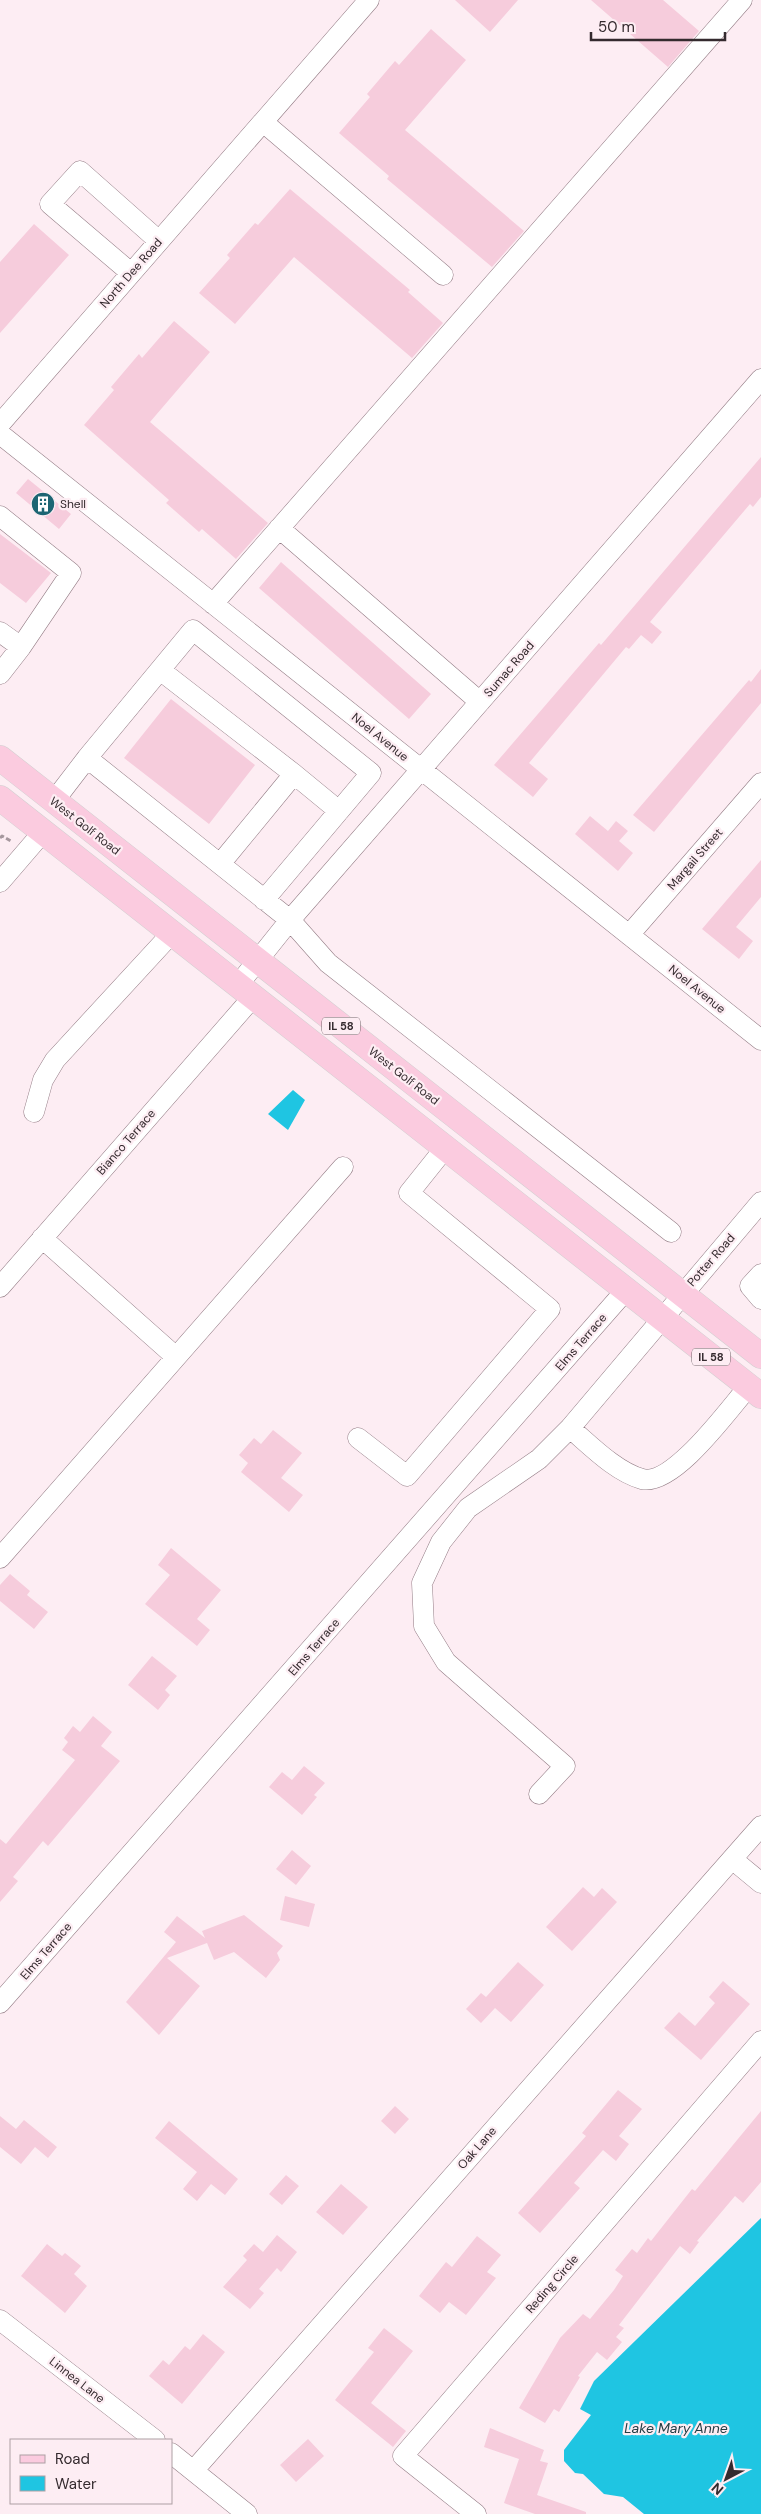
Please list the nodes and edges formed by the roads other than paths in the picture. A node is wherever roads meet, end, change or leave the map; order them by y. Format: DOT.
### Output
graph roads {
  1 [pos="369,0"];
  2 [pos="742,0"];
  3 [pos="263,122"];
  4 [pos="159,241"];
  5 [pos="131,273"];
  6 [pos="443,275"];
  7 [pos="761,379"];
  8 [pos="0,424"];
  9 [pos="0,434"];
  10 [pos="0,516"];
  11 [pos="279,528"];
  12 [pos="213,604"];
  13 [pos="0,632"];
  14 [pos="21,647"];
  15 [pos="160,670"];
  16 [pos="0,674"];
  17 [pos="480,702"];
  18 [pos="0,758"];
  19 [pos="87,758"];
  20 [pos="421,770"];
  21 [pos="294,774"];
  22 [pos="761,782"];
  23 [pos="0,798"];
  24 [pos="54,801"];
  25 [pos="339,811"];
  26 [pos="43,832"];
  27 [pos="220,864"];
  28 [pos="0,882"];
  29 [pos="264,900"];
  30 [pos="290,920"];
  31 [pos="172,933"];
  32 [pos="629,935"];
  33 [pos="258,960"];
  34 [pos="245,991"];
  35 [pos="761,1040"];
  36 [pos="34,1112"];
  37 [pos="445,1148"];
  38 [pos="343,1167"];
  39 [pos="758,1212"];
  40 [pos="671,1232"];
  41 [pos="42,1238"];
  42 [pos="761,1274"];
  43 [pos="0,1287"];
  44 [pos="626,1290"];
  45 [pos="682,1294"];
  46 [pos="761,1299"];
  47 [pos="662,1318"];
  48 [pos="761,1356"];
  49 [pos="176,1358"];
  50 [pos="755,1391"];
  51 [pos="570,1428"];
  52 [pos="358,1438"];
  53 [pos="0,1558"];
  54 [pos="539,1794"];
  55 [pos="761,1826"];
  56 [pos="732,1859"];
  57 [pos="761,1884"];
  58 [pos="0,2003"];
  59 [pos="761,2041"];
  60 [pos="0,2320"];
  61 [pos="154,2439"];
  62 [pos="172,2454"];
  63 [pos="194,2470"];
  64 [pos="247,2514"];
  65 [pos="476,2514"];
  1 -- 3 [label="street, North Dee Road"];
  2 -- 11 [label="street"];
  3 -- 4 [label="street, North Dee Road"];
  3 -- 6 [label="street"];
  4 -- 5 [label="street, North Dee Road"];
  4 -- 5 [label="street"];
  5 -- 8 [label="street, North Dee Road"];
  7 -- 17 [label="street, Sumac Road"];
  9 -- 12 [label="street, Noel Avenue"];
  10 -- 14 [label="street"];
  11 -- 12 [label="street"];
  11 -- 17 [label="street"];
  12 -- 20 [label="street, Noel Avenue"];
  13 -- 14 [label="street"];
  14 -- 16 [label="street"];
  15 -- 19 [label="street"];
  15 -- 21 [label="street"];
  15 -- 25 [label="street"];
  17 -- 20 [label="street, Sumac Road"];
  18 -- 24 [label="main road, West Golf Road / IL 58"];
  19 -- 24 [label="street"];
  19 -- 27 [label="street"];
  20 -- 30 [label="street, Sumac Road"];
  20 -- 32 [label="street, Noel Avenue"];
  21 -- 25 [label="street"];
  21 -- 27 [label="street"];
  22 -- 32 [label="street, Margail Street"];
  23 -- 26 [label="main road, IL 58"];
  24 -- 33 [label="main road, West Golf Road / IL 58"];
  25 -- 29 [label="street"];
  26 -- 28 [label="street"];
  26 -- 31 [label="main road, IL 58"];
  27 -- 29 [label="street"];
  29 -- 30 [label="street"];
  30 -- 33 [label="street, Sumac Road"];
  30 -- 40 [label="street"];
  31 -- 34 [label="main road, IL 58"];
  31 -- 36 [label="street"];
  32 -- 35 [label="street, Noel Avenue"];
  33 -- 34 [label="street, Bianco Terrace"];
  33 -- 45 [label="main road, West Golf Road / IL 58"];
  34 -- 37 [label="main road, IL 58"];
  34 -- 41 [label="street, Bianco Terrace"];
  37 -- 44 [label="main road, IL 58"];
  37 -- 52 [label="street"];
  38 -- 49 [label="street"];
  39 -- 45 [label="street, Potter Road"];
  41 -- 43 [label="street, Bianco Terrace"];
  41 -- 49 [label="street"];
  42 -- 46 [label="street"];
  44 -- 47 [label="main road, IL 58"];
  44 -- 58 [label="street, Elms Terrace"];
  45 -- 47 [label="street, Potter Road"];
  45 -- 48 [label="main road, West Golf Road / IL 58"];
  47 -- 50 [label="main road, IL 58"];
  47 -- 51 [label="street, Potter Road"];
  49 -- 53 [label="street"];
  50 -- 51 [label="street"];
  51 -- 54 [label="street, Potter Road"];
  55 -- 56 [label="street, Oak Lane"];
  56 -- 57 [label="street"];
  56 -- 63 [label="street, Oak Lane"];
  59 -- 65 [label="street, Reding Circle"];
  60 -- 61 [label="street, Linnea Lane"];
  62 -- 63 [label="street"];
  63 -- 64 [label="street"];
}
